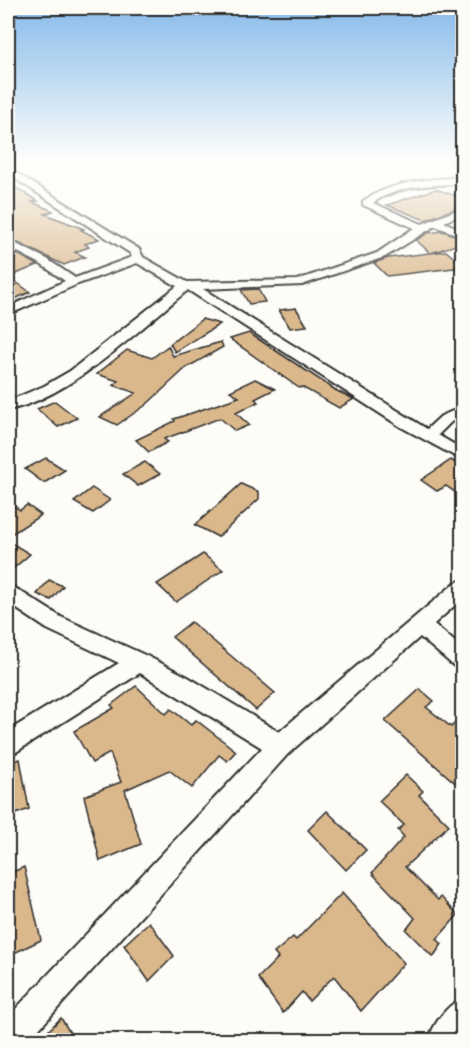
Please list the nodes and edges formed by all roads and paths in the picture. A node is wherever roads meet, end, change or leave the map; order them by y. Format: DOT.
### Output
graph roads {
  1 [pos="71,211"];
  2 [pos="384,211"];
  3 [pos="462,211"];
  4 [pos="435,222"];
  5 [pos="422,228"];
  6 [pos="462,233"];
  7 [pos="8,244"];
  8 [pos="138,259"];
  9 [pos="74,282"];
  10 [pos="187,286"];
  11 [pos="8,311"];
  12 [pos="8,406"];
  13 [pos="462,411"];
  14 [pos="428,436"];
  15 [pos="462,454"];
  16 [pos="462,588"];
  17 [pos="8,593"];
  18 [pos="420,625"];
  19 [pos="462,660"];
  20 [pos="139,662"];
  21 [pos="8,744"];
  22 [pos="280,746"];
  23 [pos="462,1014"];
  24 [pos="8,1039"];
  25 [pos="444,1041"];
  1 -- 8 [label="street"];
  2 -- 5 [label="street"];
  3 -- 4 [label="street"];
  4 -- 5 [label="street"];
  4 -- 6 [label="street"];
  5 -- 10 [label="street"];
  7 -- 9 [label="street"];
  8 -- 9 [label="street"];
  8 -- 10 [label="street"];
  9 -- 11 [label="street"];
  10 -- 12 [label="street"];
  10 -- 14 [label="street"];
  13 -- 14 [label="street"];
  14 -- 15 [label="street"];
  16 -- 18 [label="street"];
  17 -- 20 [label="street"];
  18 -- 19 [label="street"];
  18 -- 22 [label="street"];
  20 -- 21 [label="street"];
  20 -- 22 [label="street"];
  22 -- 24 [label="street"];
  23 -- 25 [label="street"];
}
